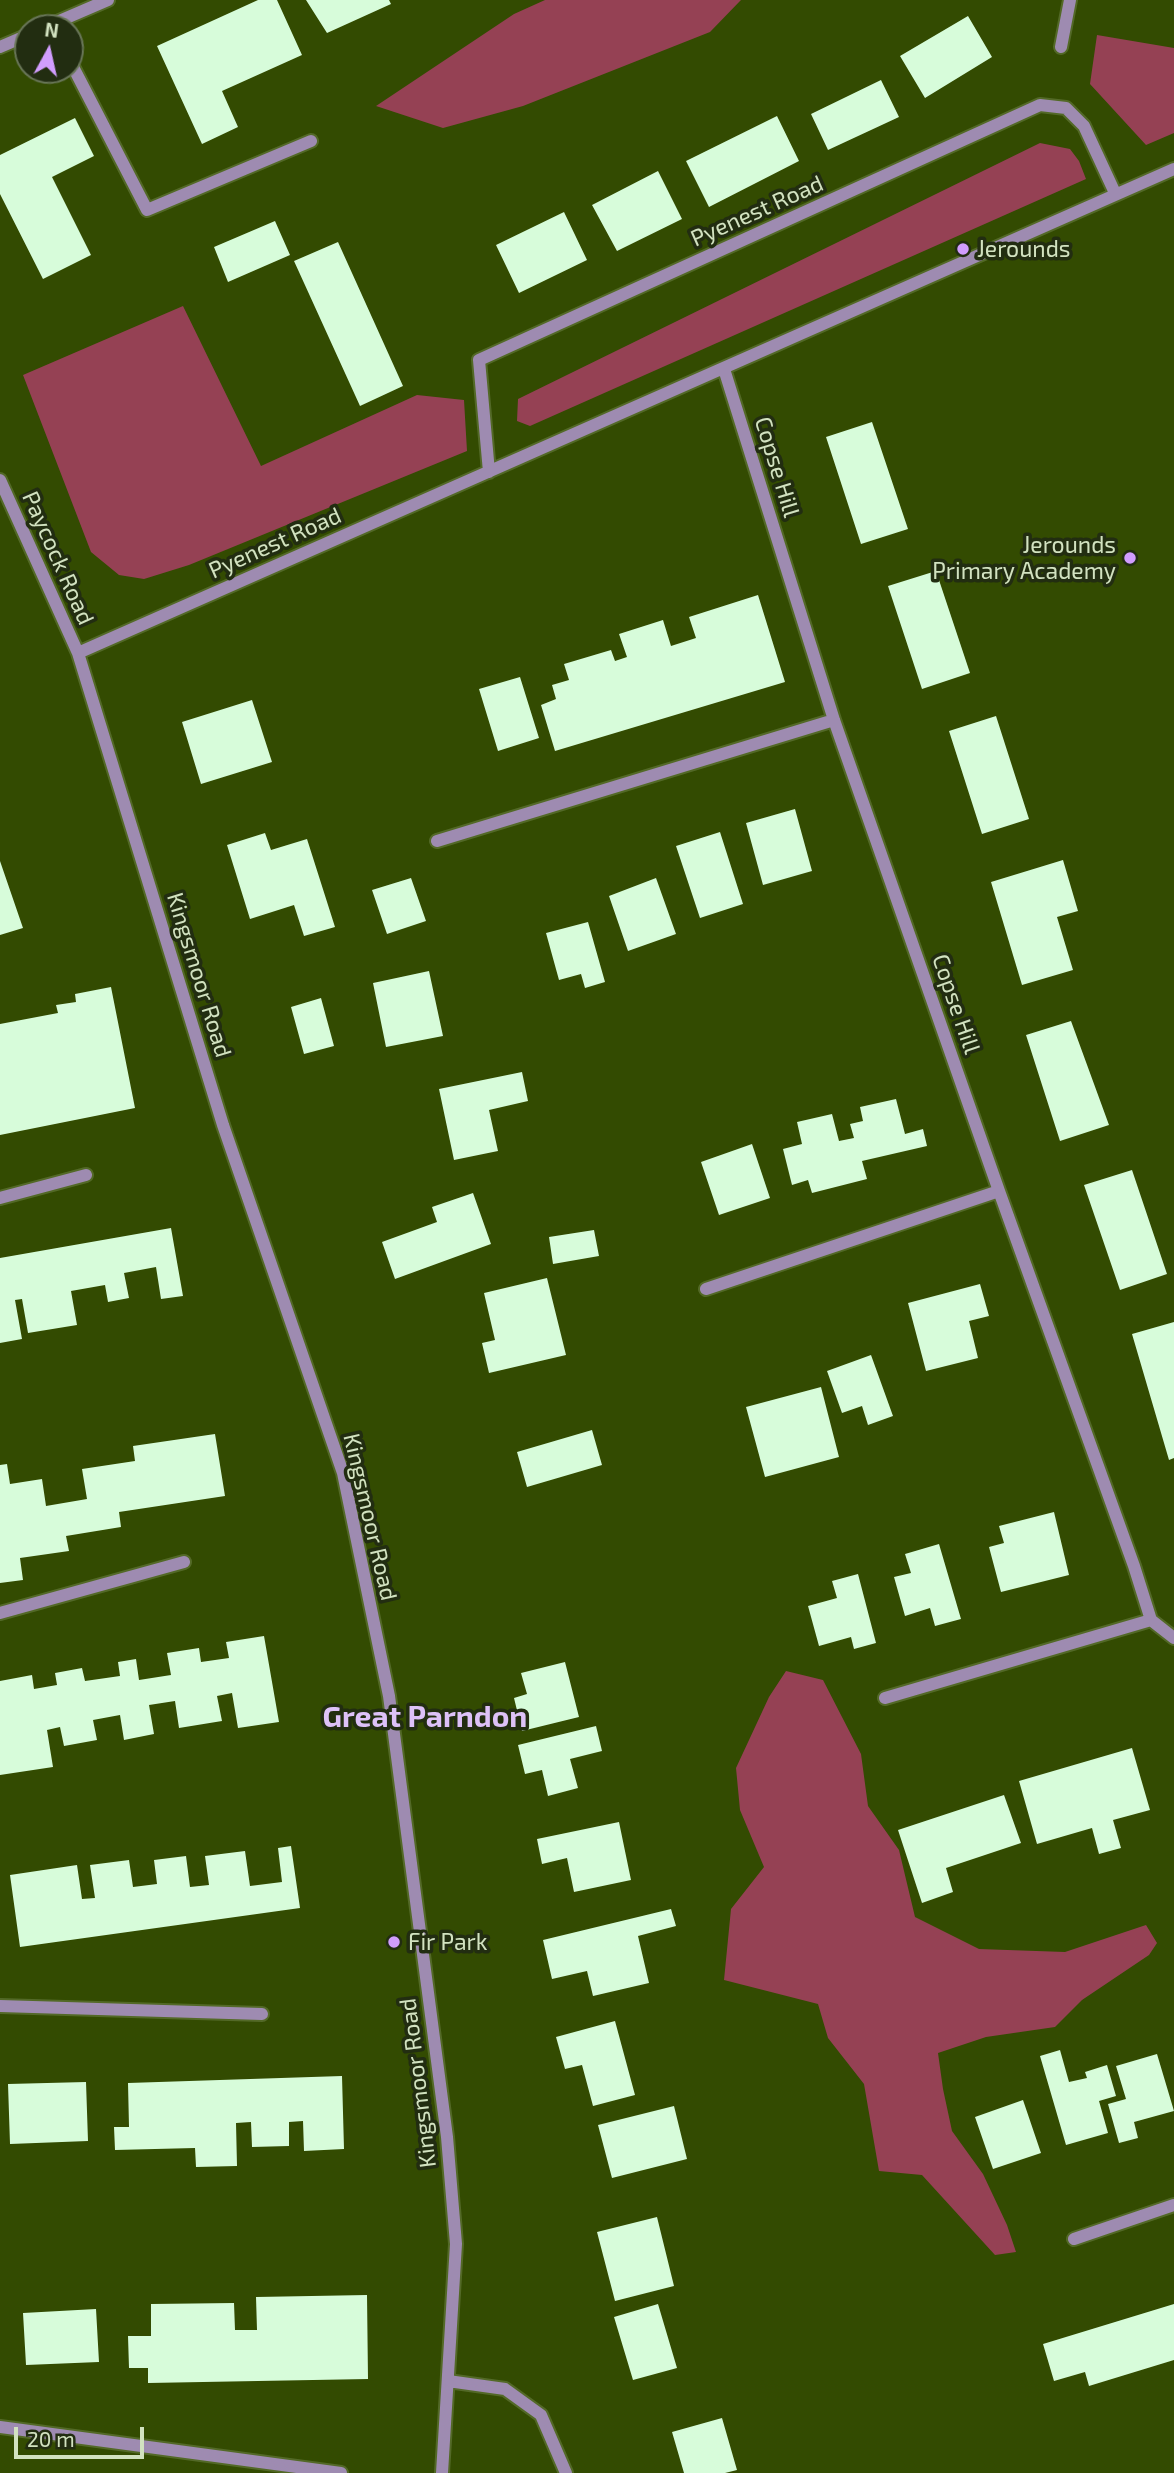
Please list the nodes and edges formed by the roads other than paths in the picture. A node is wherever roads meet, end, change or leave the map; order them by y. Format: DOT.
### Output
graph roads {
  1 [pos="108,0"];
  2 [pos="1070,0"];
  3 [pos="77,14"];
  4 [pos="1061,47"];
  5 [pos="82,84"];
  6 [pos="311,141"];
  7 [pos="1174,169"];
  8 [pos="1115,194"];
  9 [pos="724,369"];
  10 [pos="489,472"];
  11 [pos="0,480"];
  12 [pos="78,653"];
  13 [pos="834,720"];
  14 [pos="437,841"];
  15 [pos="86,1175"];
  16 [pos="999,1191"];
  17 [pos="0,1198"];
  18 [pos="706,1289"];
  19 [pos="184,1562"];
  20 [pos="0,1613"];
  21 [pos="1151,1620"];
  22 [pos="1174,1638"];
  23 [pos="885,1698"];
  24 [pos="0,2006"];
  25 [pos="262,2014"];
  26 [pos="1174,2205"];
  27 [pos="1074,2239"];
  28 [pos="448,2381"];
  29 [pos="0,2427"];
  30 [pos="265,2468"];
  31 [pos="341,2473"];
  32 [pos="442,2473"];
  33 [pos="566,2473"];
  1 -- 3 [label="street"];
  2 -- 4 [label="street"];
  5 -- 6 [label="street"];
  7 -- 8 [label="street, Pyenest Road"];
  8 -- 9 [label="street, Pyenest Road"];
  8 -- 10 [label="street, Pyenest Road"];
  9 -- 10 [label="street, Pyenest Road"];
  9 -- 13 [label="street, Copse Hill"];
  10 -- 12 [label="street, Pyenest Road"];
  11 -- 12 [label="street, Paycock Road"];
  12 -- 28 [label="street, Kingsmoor Road"];
  13 -- 14 [label="street"];
  13 -- 16 [label="street, Copse Hill"];
  15 -- 17 [label="street"];
  16 -- 18 [label="street"];
  16 -- 21 [label="street, Copse Hill"];
  19 -- 20 [label="street"];
  21 -- 22 [label="street"];
  21 -- 23 [label="street"];
  24 -- 25 [label="street"];
  26 -- 27 [label="street"];
  28 -- 32 [label="street, Kingsmoor Road"];
  28 -- 33 [label="street"];
  29 -- 30 [label="street"];
  30 -- 31 [label="street"];
}
